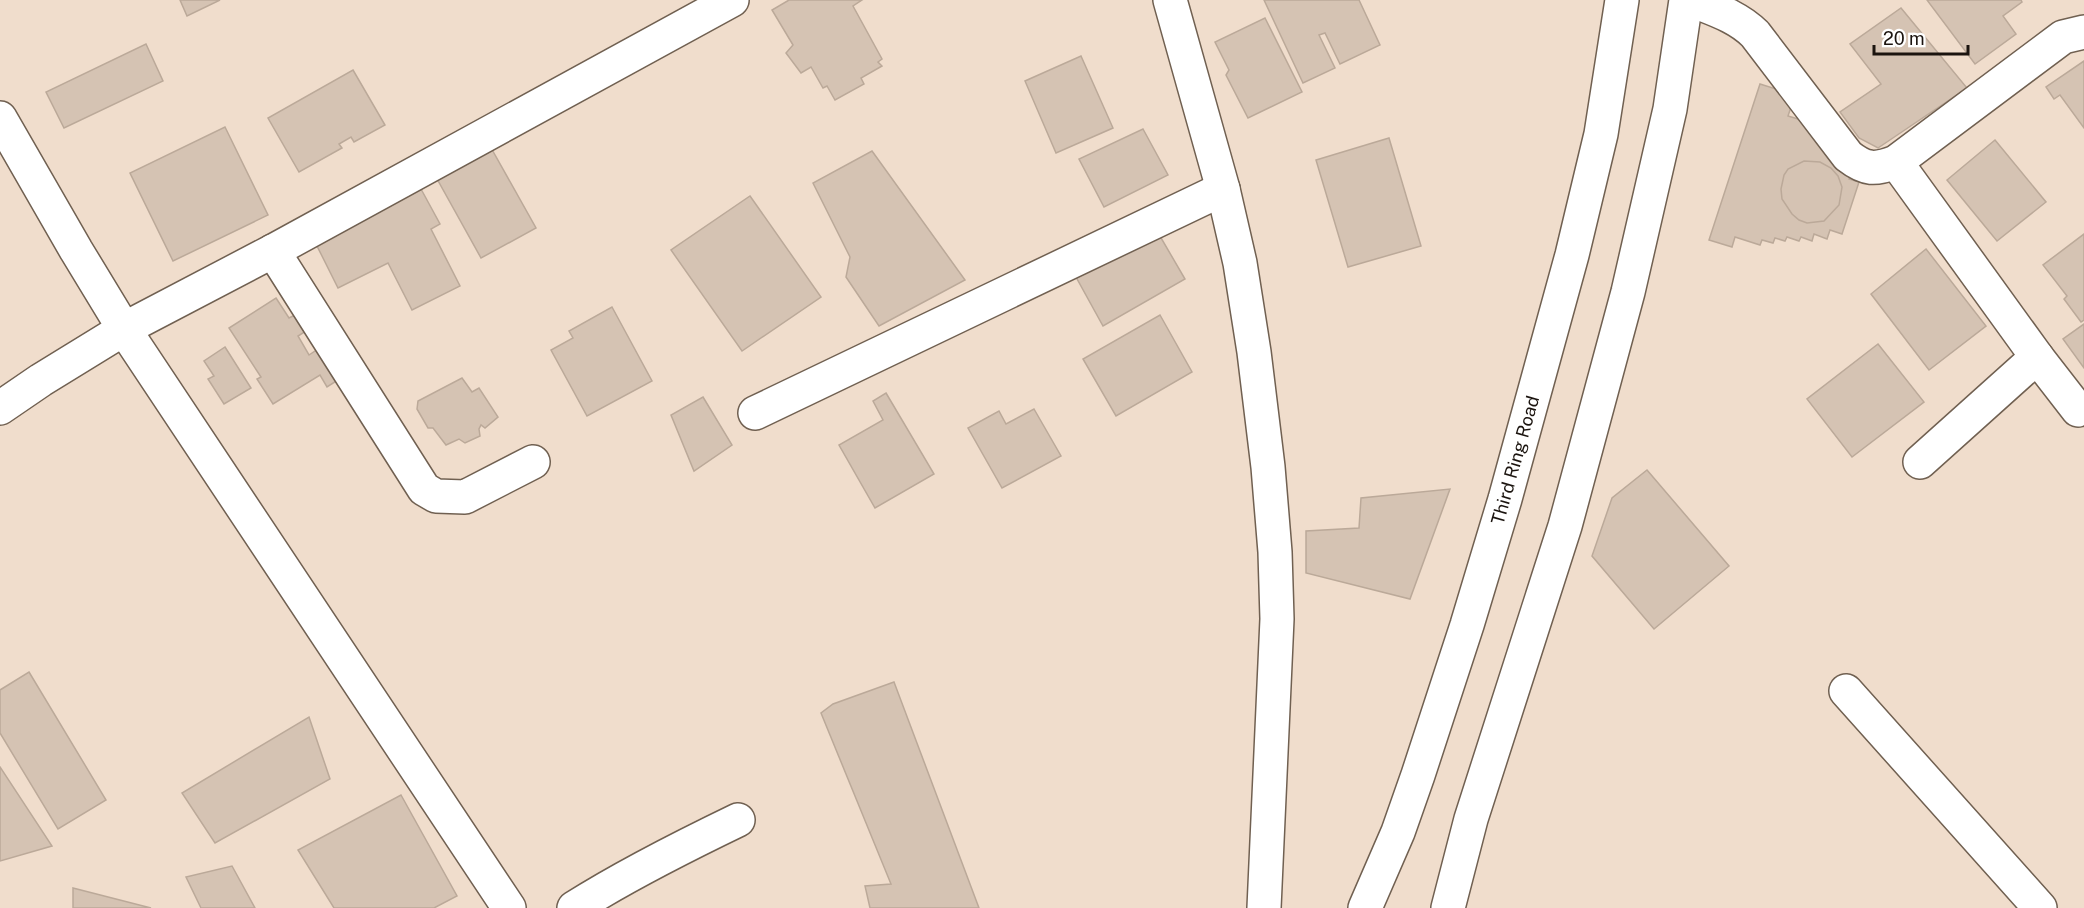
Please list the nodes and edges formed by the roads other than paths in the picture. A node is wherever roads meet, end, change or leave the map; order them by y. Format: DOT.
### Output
graph roads {
  1 [pos="732,0"];
  2 [pos="1170,0"];
  3 [pos="1622,0"];
  4 [pos="1686,0"];
  5 [pos="1691,0"];
  6 [pos="2084,32"];
  7 [pos="0,118"];
  8 [pos="1896,162"];
  9 [pos="1223,189"];
  10 [pos="273,251"];
  11 [pos="124,329"];
  12 [pos="2037,357"];
  13 [pos="0,408"];
  14 [pos="2078,410"];
  15 [pos="755,413"];
  16 [pos="533,462"];
  17 [pos="1920,462"];
  18 [pos="1846,691"];
  19 [pos="738,820"];
  20 [pos="509,908"];
  21 [pos="574,908"];
  22 [pos="1264,908"];
  23 [pos="1365,908"];
  24 [pos="1448,908"];
  25 [pos="2040,908"];
  1 -- 10 [label="street"];
  2 -- 9 [label="street"];
  3 -- 23 [label="street, Third Ring Road"];
  4 -- 24 [label="street"];
  5 -- 8 [label="street"];
  6 -- 8 [label="street"];
  7 -- 11 [label="street"];
  8 -- 12 [label="street"];
  9 -- 15 [label="street"];
  9 -- 22 [label="street"];
  10 -- 11 [label="street"];
  10 -- 16 [label="street"];
  11 -- 13 [label="street"];
  11 -- 20 [label="street"];
  12 -- 14 [label="street"];
  12 -- 17 [label="street"];
  18 -- 25 [label="street"];
  19 -- 21 [label="street"];
}
